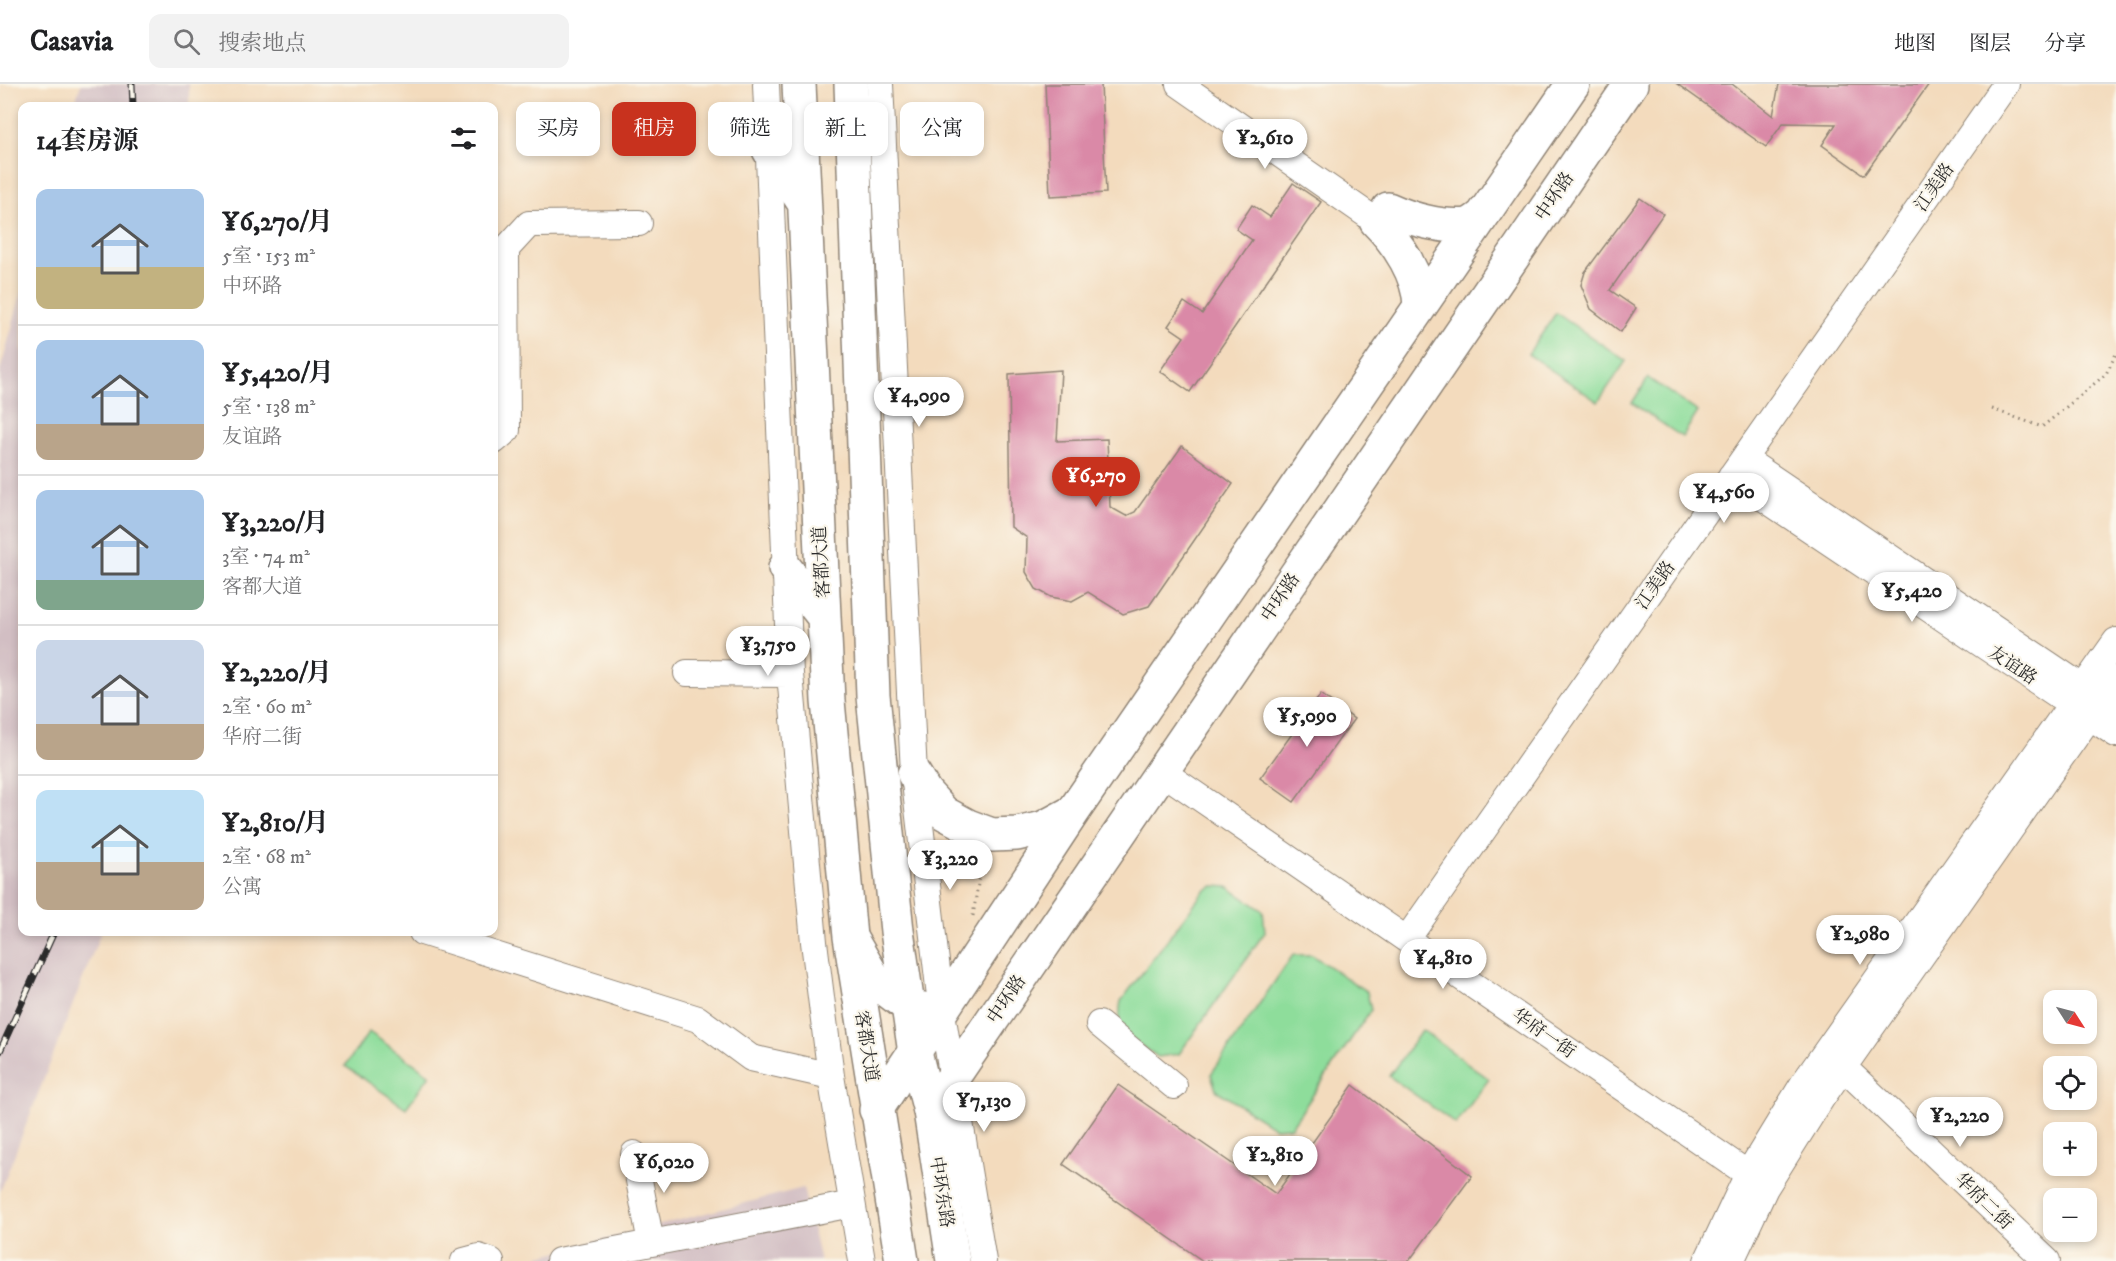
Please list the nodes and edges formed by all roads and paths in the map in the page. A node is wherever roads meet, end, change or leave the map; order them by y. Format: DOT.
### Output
graph roads {
  1 [pos="766,84"];
  2 [pos="798,84"];
  3 [pos="851,84"];
  4 [pos="880,84"];
  5 [pos="1179,84"];
  6 [pos="1204,84"];
  7 [pos="1573,84"];
  8 [pos="1631,84"];
  9 [pos="2006,84"];
  10 [pos="767,102"];
  11 [pos="769,156"];
  12 [pos="773,156"];
  13 [pos="804,203"];
  14 [pos="1382,215"];
  15 [pos="1482,216"];
  16 [pos="639,223"];
  17 [pos="1420,306"];
  18 [pos="2116,354"];
  19 [pos="1992,409"];
  20 [pos="498,438"];
  21 [pos="1737,467"];
  22 [pos="786,568"];
  23 [pos="823,616"];
  24 [pos="2116,641"];
  25 [pos="687,673"];
  26 [pos="790,674"];
  27 [pos="2116,679"];
  28 [pos="2092,704"];
  29 [pos="2116,734"];
  30 [pos="1161,771"];
  31 [pos="914,774"];
  32 [pos="882,785"];
  33 [pos="836,792"];
  34 [pos="1073,812"];
  35 [pos="983,852"];
  36 [pos="972,921"];
  37 [pos="435,936"];
  38 [pos="850,937"];
  39 [pos="1407,939"];
  40 [pos="908,1006"];
  41 [pos="1001,1007"];
  42 [pos="942,1013"];
  43 [pos="1099,1024"];
  44 [pos="915,1053"];
  45 [pos="1843,1067"];
  46 [pos="831,1076"];
  47 [pos="953,1077"];
  48 [pos="1174,1086"];
  49 [pos="876,1110"];
  50 [pos="930,1111"];
  51 [pos="634,1154"];
  52 [pos="1748,1174"];
  53 [pos="852,1204"];
  54 [pos="651,1243"];
  55 [pos="464,1261"];
  56 [pos="491,1261"];
  57 [pos="559,1261"];
  58 [pos="862,1261"];
  59 [pos="902,1261"];
  60 [pos="953,1261"];
  61 [pos="983,1261"];
  62 [pos="1707,1261"];
  63 [pos="1731,1261"];
  64 [pos="2047,1261"];
  1 -- 10 [label="street"];
  2 -- 13 [label="main road, 客都大道"];
  3 -- 32 [label="main road"];
  4 -- 31 [label="street"];
  5 -- 14 [label="street"];
  6 -- 14 [label="street"];
  7 -- 15 [label="main road"];
  8 -- 30 [label="main road, 中环路"];
  9 -- 21 [label="street, 江美路"];
  11 -- 22 [label="street"];
  12 -- 13 [label="main road"];
  13 -- 23 [label="main road, 客都大道"];
  14 -- 15 [label="main road"];
  14 -- 17 [label="main road"];
  15 -- 17 [label="main road"];
  16 -- 20 [label="street"];
  17 -- 34 [label="main road"];
  18 -- 19 [label="path"];
  21 -- 28 [label="street, 友谊路"];
  21 -- 39 [label="street, 江美路"];
  22 -- 23 [label="main road"];
  22 -- 26 [label="street"];
  23 -- 33 [label="main road, 客都大道"];
  24 -- 28 [label="street"];
  25 -- 26 [label="street"];
  26 -- 46 [label="street"];
  27 -- 28 [label="street"];
  28 -- 29 [label="street, 友谊路"];
  28 -- 45 [label="street"];
  28 -- 52 [label="street"];
  30 -- 39 [label="street, 华府一街"];
  30 -- 41 [label="main road, 中环路"];
  31 -- 34 [label="main road"];
  31 -- 42 [label="street"];
  32 -- 33 [label="main road"];
  32 -- 40 [label="main road"];
  33 -- 38 [label="main road, 客都大道"];
  34 -- 42 [label="main road"];
  35 -- 36 [label="path"];
  37 -- 46 [label="street"];
  38 -- 40 [label="main road"];
  38 -- 49 [label="main road, 客都大道"];
  39 -- 52 [label="street, 华府一街"];
  40 -- 42 [label="main road"];
  40 -- 44 [label="main road"];
  41 -- 42 [label="main road"];
  41 -- 47 [label="main road, 中环路"];
  42 -- 44 [label="main road"];
  42 -- 47 [label="street"];
  43 -- 48 [label="street"];
  44 -- 49 [label="main road"];
  44 -- 50 [label="main road, 中环东路"];
  45 -- 63 [label="street"];
  45 -- 64 [label="street, 华府二街"];
  46 -- 53 [label="street"];
  47 -- 50 [label="main road, 中环路"];
  47 -- 61 [label="street"];
  49 -- 59 [label="main road"];
  50 -- 60 [label="main road, 中环东路"];
  51 -- 54 [label="street"];
  52 -- 62 [label="street"];
  53 -- 54 [label="street"];
  53 -- 58 [label="street"];
  54 -- 57 [label="street"];
  55 -- 56 [label="street"];
}
